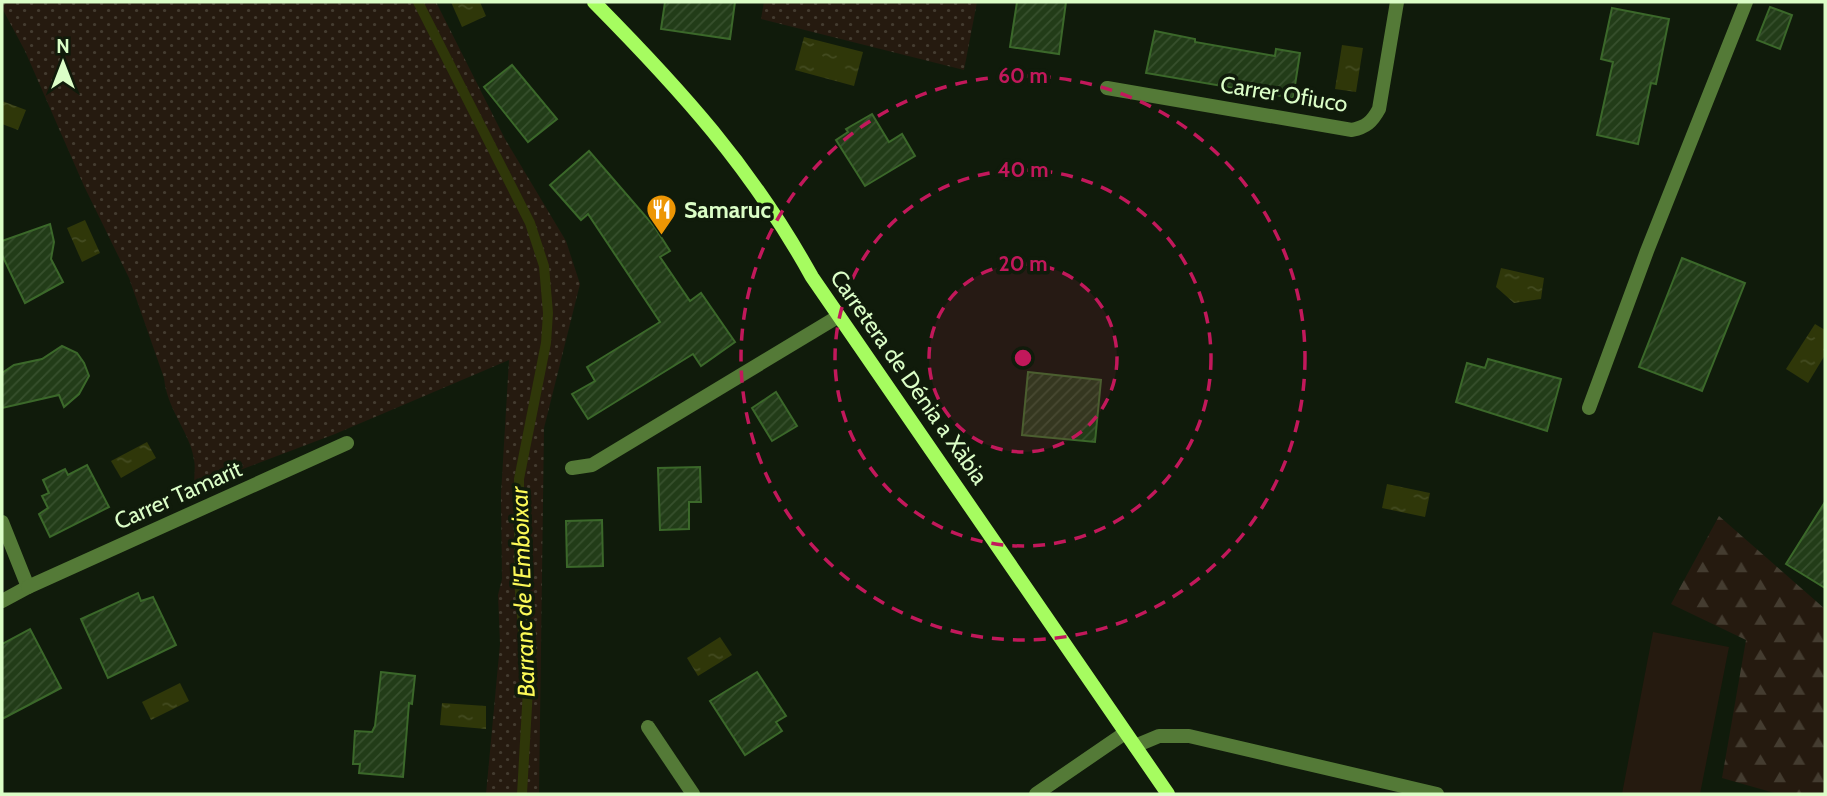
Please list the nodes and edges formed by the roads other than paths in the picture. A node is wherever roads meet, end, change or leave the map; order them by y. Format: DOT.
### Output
graph roads {
  1 [pos="594,2"];
  2 [pos="1397,2"];
  3 [pos="1746,2"];
  4 [pos="1107,88"];
  5 [pos="839,316"];
  6 [pos="1589,408"];
  7 [pos="347,443"];
  8 [pos="572,468"];
  9 [pos="2,522"];
  10 [pos="28,587"];
  11 [pos="2,601"];
  12 [pos="648,727"];
  13 [pos="1125,733"];
  14 [pos="1135,746"];
  15 [pos="692,794"];
  16 [pos="1036,794"];
  17 [pos="1168,794"];
  18 [pos="1437,794"];
  1 -- 5 [label="street, Carretera de Dénia a Xàbia"];
  2 -- 4 [label="street, Carrer Ofiuco"];
  3 -- 6 [label="street"];
  5 -- 8 [label="street"];
  5 -- 13 [label="street, Carretera de Dénia a Xàbia"];
  7 -- 10 [label="street, Carrer Tamarit"];
  9 -- 10 [label="street"];
  10 -- 11 [label="street, Carrer Tamarit"];
  12 -- 15 [label="street"];
  13 -- 14 [label="street, Carretera de Dénia a Xàbia"];
  13 -- 16 [label="street"];
  14 -- 17 [label="street, Carretera de Dénia a Xàbia"];
  14 -- 18 [label="street"];
}
